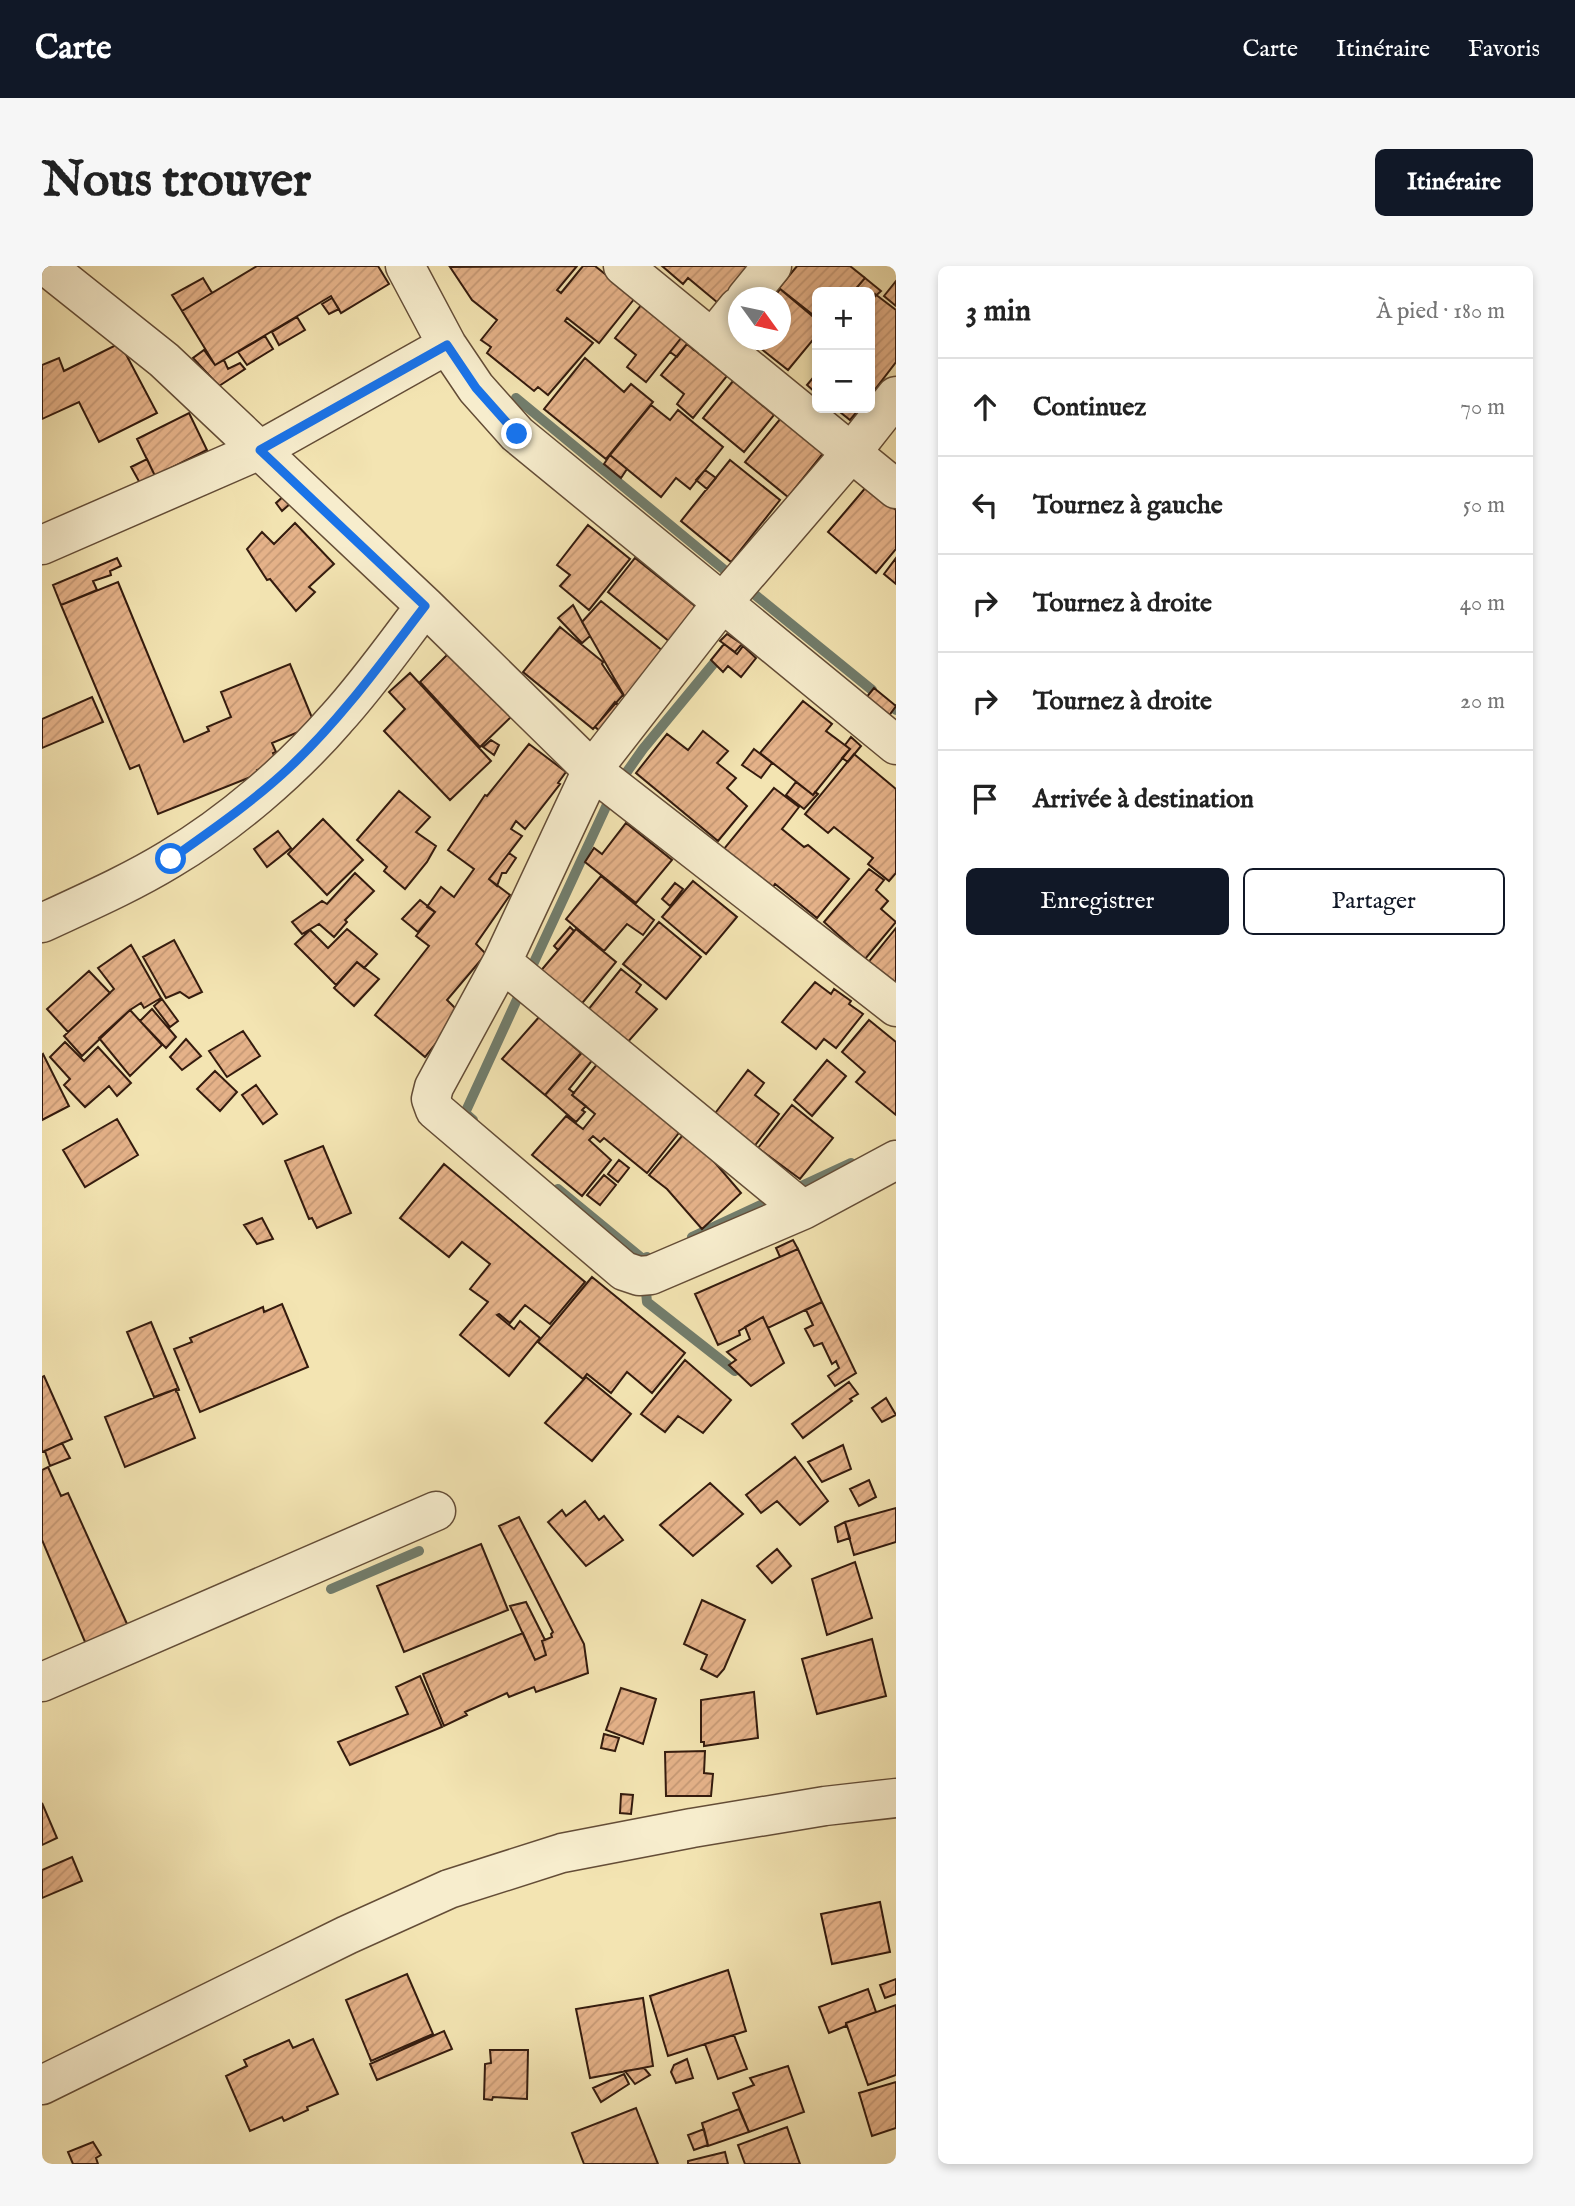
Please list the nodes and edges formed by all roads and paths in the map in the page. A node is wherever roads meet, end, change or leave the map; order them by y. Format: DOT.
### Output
graph roads {
  1 [pos="46,266"];
  2 [pos="405,266"];
  3 [pos="623,266"];
  4 [pos="772,266"];
  5 [pos="755,287"];
  6 [pos="728,320"];
  7 [pos="712,340"];
  8 [pos="447,345"];
  9 [pos="896,397"];
  10 [pos="260,450"];
  11 [pos="851,453"];
  12 [pos="896,489"];
  13 [pos="42,545"];
  14 [pos="722,603"];
  15 [pos="425,606"];
  16 [pos="896,745"];
  17 [pos="592,770"];
  18 [pos="42,923"];
  19 [pos="502,962"];
  20 [pos="896,1007"];
  21 [pos="896,1160"];
  22 [pos="803,1210"];
  23 [pos="436,1511"];
  24 [pos="42,1682"];
  25 [pos="896,1798"];
  26 [pos="42,2085"];
  1 -- 10 [label="street"];
  2 -- 8 [label="street"];
  3 -- 7 [label="street"];
  4 -- 5 [label="street"];
  6 -- 7 [label="street"];
  7 -- 11 [label="street"];
  8 -- 10 [label="street"];
  8 -- 14 [label="street"];
  9 -- 11 [label="street"];
  10 -- 13 [label="street"];
  10 -- 15 [label="street"];
  11 -- 12 [label="street"];
  11 -- 14 [label="street"];
  14 -- 16 [label="street"];
  14 -- 17 [label="street"];
  15 -- 17 [label="street"];
  15 -- 18 [label="street"];
  17 -- 19 [label="street"];
  17 -- 20 [label="street"];
  19 -- 22 [label="street"];
  19 -- 22 [label="street"];
  21 -- 22 [label="street"];
  23 -- 24 [label="street"];
  25 -- 26 [label="street"];
}
